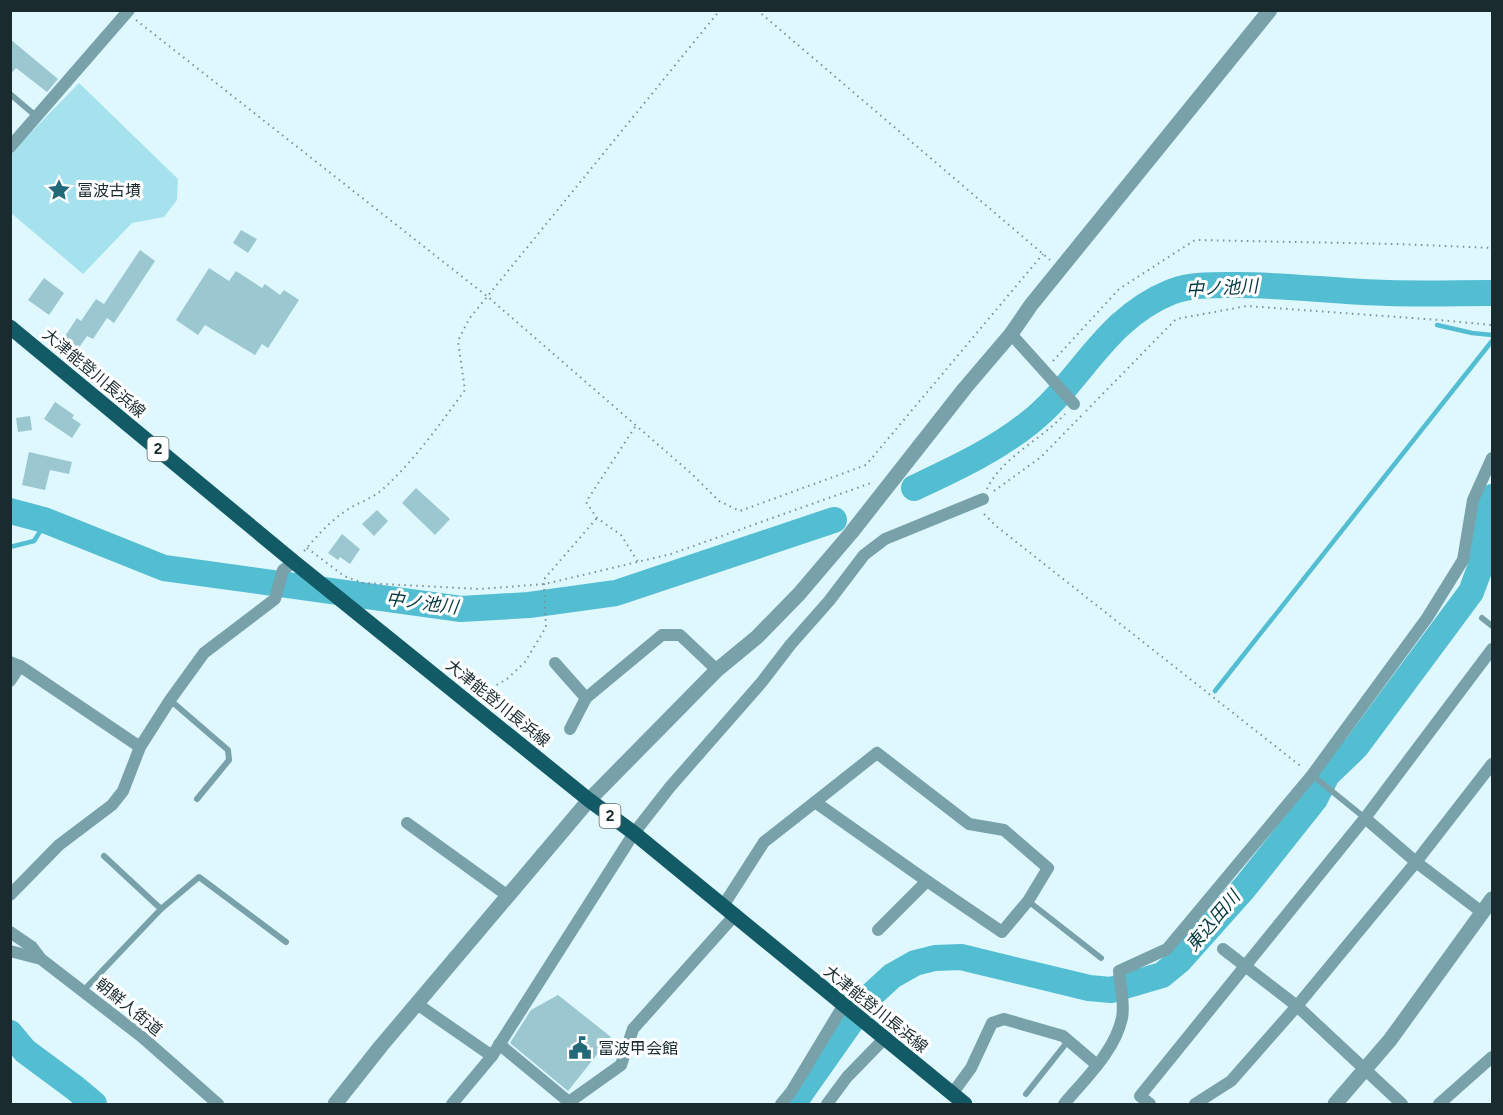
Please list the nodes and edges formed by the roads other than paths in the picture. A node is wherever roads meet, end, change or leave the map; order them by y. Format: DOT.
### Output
graph roads {
  1 [pos="1270,10"];
  2 [pos="128,12"];
  3 [pos="10,94"];
  4 [pos="37,116"];
  5 [pos="10,147"];
  6 [pos="10,327"];
  7 [pos="1011,334"];
  8 [pos="1074,404"];
  9 [pos="1492,458"];
  10 [pos="982,499"];
  11 [pos="294,568"];
  12 [pos="1482,618"];
  13 [pos="1492,626"];
  14 [pos="1492,649"];
  15 [pos="555,663"];
  16 [pos="15,664"];
  17 [pos="717,670"];
  18 [pos="10,681"];
  19 [pos="586,698"];
  20 [pos="170,700"];
  21 [pos="570,729"];
  22 [pos="140,747"];
  23 [pos="1492,764"];
  24 [pos="1314,777"];
  25 [pos="197,799"];
  26 [pos="589,800"];
  27 [pos="815,802"];
  28 [pos="1365,818"];
  29 [pos="407,823"];
  30 [pos="634,833"];
  31 [pos="104,856"];
  32 [pos="1416,862"];
  33 [pos="927,881"];
  34 [pos="10,895"];
  35 [pos="508,896"];
  36 [pos="1492,899"];
  37 [pos="1028,901"];
  38 [pos="161,909"];
  39 [pos="728,911"];
  40 [pos="1483,913"];
  41 [pos="878,930"];
  42 [pos="10,932"];
  43 [pos="286,942"];
  44 [pos="1223,949"];
  45 [pos="10,951"];
  46 [pos="1101,958"];
  47 [pos="41,959"];
  48 [pos="1245,966"];
  49 [pos="83,991"];
  50 [pos="417,1004"];
  51 [pos="1297,1006"];
  52 [pos="845,1008"];
  53 [pos="884,1039"];
  54 [pos="1068,1041"];
  55 [pos="499,1044"];
  56 [pos="492,1056"];
  57 [pos="1492,1057"];
  58 [pos="1097,1065"];
  59 [pos="1364,1071"];
  60 [pos="952,1094"];
  61 [pos="1026,1094"];
  62 [pos="218,1104"];
  63 [pos="335,1104"];
  64 [pos="452,1104"];
  65 [pos="781,1104"];
  66 [pos="827,1104"];
  67 [pos="965,1104"];
  68 [pos="1064,1104"];
  69 [pos="1150,1104"];
  70 [pos="1195,1104"];
  71 [pos="1335,1104"];
  72 [pos="1401,1104"];
  73 [pos="1439,1104"];
  1 -- 7 [label="street"];
  2 -- 4 [label="street"];
  3 -- 4 [label="lane"];
  4 -- 5 [label="street"];
  6 -- 11 [label="main road, 大津能登川長浜線 / 2"];
  7 -- 8 [label="street"];
  7 -- 17 [label="street"];
  9 -- 24 [label="street"];
  10 -- 30 [label="street"];
  11 -- 20 [label="street"];
  11 -- 26 [label="main road, 大津能登川長浜線 / 2"];
  12 -- 13 [label="lane"];
  14 -- 28 [label="street"];
  15 -- 19 [label="street"];
  16 -- 18 [label="street"];
  16 -- 22 [label="street"];
  17 -- 19 [label="street"];
  17 -- 26 [label="street"];
  19 -- 21 [label="street"];
  20 -- 22 [label="street"];
  20 -- 25 [label="lane"];
  22 -- 34 [label="street"];
  23 -- 32 [label="street"];
  24 -- 28 [label="lane"];
  24 -- 58 [label="street"];
  26 -- 30 [label="main road, 大津能登川長浜線 / 2"];
  26 -- 35 [label="street"];
  27 -- 33 [label="street"];
  27 -- 37 [label="street"];
  27 -- 39 [label="street"];
  28 -- 32 [label="street"];
  28 -- 48 [label="street"];
  29 -- 35 [label="street"];
  30 -- 39 [label="main road, 大津能登川長浜線 / 2"];
  30 -- 55 [label="street"];
  31 -- 38 [label="lane"];
  32 -- 40 [label="street"];
  32 -- 51 [label="street"];
  33 -- 37 [label="street"];
  33 -- 41 [label="street"];
  35 -- 50 [label="street"];
  36 -- 40 [label="street"];
  37 -- 46 [label="lane"];
  38 -- 43 [label="lane"];
  38 -- 49 [label="lane"];
  39 -- 52 [label="main road, 大津能登川長浜線 / 2"];
  39 -- 55 [label="street"];
  40 -- 59 [label="street"];
  42 -- 47 [label="street"];
  44 -- 48 [label="street"];
  45 -- 47 [label="street, 朝鮮人街道"];
  47 -- 49 [label="street, 朝鮮人街道"];
  48 -- 51 [label="street"];
  48 -- 69 [label="street"];
  49 -- 62 [label="street, 朝鮮人街道"];
  50 -- 56 [label="street"];
  50 -- 63 [label="street"];
  51 -- 59 [label="street"];
  51 -- 70 [label="street"];
  52 -- 53 [label="main road, 大津能登川長浜線 / 2"];
  52 -- 65 [label="street"];
  53 -- 60 [label="main road, 大津能登川長浜線 / 2"];
  53 -- 66 [label="street"];
  54 -- 58 [label="street"];
  54 -- 60 [label="street"];
  54 -- 61 [label="lane"];
  55 -- 56 [label="street"];
  56 -- 64 [label="street"];
  57 -- 73 [label="street"];
  58 -- 68 [label="street"];
  59 -- 71 [label="street"];
  59 -- 72 [label="street"];
  60 -- 67 [label="main road, 大津能登川長浜線 / 2"];
}
